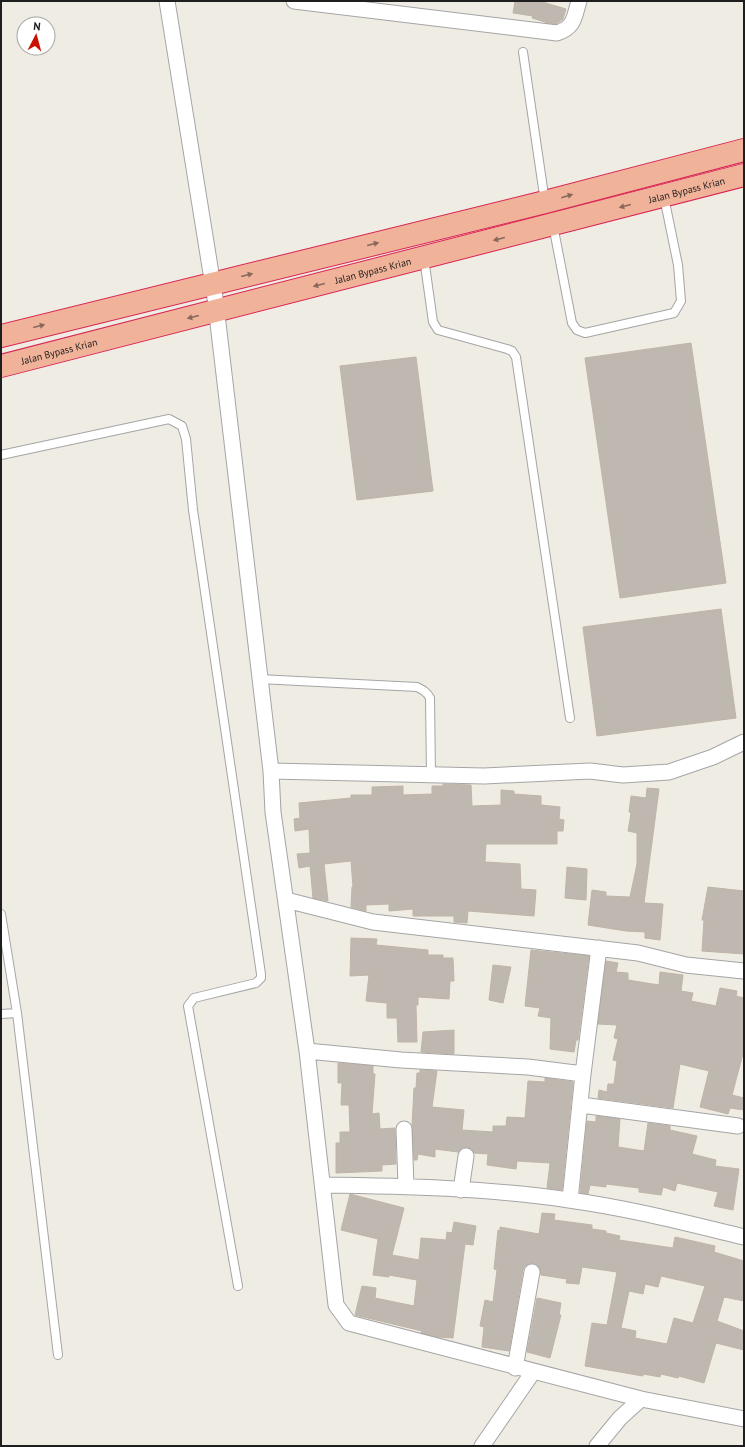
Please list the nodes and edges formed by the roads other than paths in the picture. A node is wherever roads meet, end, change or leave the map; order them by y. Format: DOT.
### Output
graph roads {
  1 [pos="167,1"];
  2 [pos="294,1"];
  3 [pos="579,1"];
  4 [pos="523,52"];
  5 [pos="744,150"];
  6 [pos="744,175"];
  7 [pos="664,196"];
  8 [pos="545,202"];
  9 [pos="553,225"];
  10 [pos="424,258"];
  11 [pos="213,283"];
  12 [pos="217,311"];
  13 [pos="1,336"];
  14 [pos="1,366"];
  15 [pos="1,455"];
  16 [pos="259,679"];
  17 [pos="570,718"];
  18 [pos="744,742"];
  19 [pos="271,771"];
  20 [pos="432,774"];
  21 [pos="286,900"];
  22 [pos="1,914"];
  23 [pos="599,948"];
  24 [pos="744,972"];
  25 [pos="17,1013"];
  26 [pos="1,1014"];
  27 [pos="307,1051"];
  28 [pos="583,1074"];
  29 [pos="581,1105"];
  30 [pos="738,1126"];
  31 [pos="404,1129"];
  32 [pos="466,1156"];
  33 [pos="324,1186"];
  34 [pos="406,1186"];
  35 [pos="461,1190"];
  36 [pos="570,1200"];
  37 [pos="744,1237"];
  38 [pos="532,1272"];
  39 [pos="238,1286"];
  40 [pos="58,1355"];
  41 [pos="516,1368"];
  42 [pos="534,1372"];
  43 [pos="641,1399"];
  44 [pos="744,1419"];
  45 [pos="482,1446"];
  46 [pos="597,1446"];
  1 -- 11 [label="street"];
  2 -- 3 [label="street"];
  4 -- 8 [label="lane"];
  8 -- 5 [label="highway, one-way"];
  6 -- 7 [label="highway, Jalan Bypass Krian"];
  7 -- 9 [label="highway, Jalan Bypass Krian, one-way"];
  7 -- 9 [label="lane"];
  11 -- 8 [label="highway, one-way"];
  9 -- 10 [label="highway, Jalan Bypass Krian, one-way"];
  10 -- 12 [label="highway, Jalan Bypass Krian, one-way"];
  10 -- 17 [label="lane"];
  11 -- 12 [label="street"];
  13 -- 11 [label="highway, one-way"];
  12 -- 14 [label="highway, Jalan Bypass Krian, one-way"];
  12 -- 16 [label="street"];
  15 -- 39 [label="lane"];
  16 -- 19 [label="street"];
  16 -- 20 [label="lane"];
  18 -- 20 [label="street"];
  19 -- 20 [label="street"];
  19 -- 21 [label="street"];
  21 -- 23 [label="street"];
  21 -- 27 [label="street"];
  22 -- 25 [label="lane"];
  23 -- 24 [label="street"];
  23 -- 28 [label="street"];
  25 -- 26 [label="lane"];
  25 -- 40 [label="lane"];
  27 -- 28 [label="street"];
  27 -- 33 [label="street"];
  28 -- 29 [label="street"];
  29 -- 30 [label="street"];
  29 -- 36 [label="street"];
  31 -- 34 [label="street"];
  32 -- 35 [label="street"];
  33 -- 34 [label="street"];
  33 -- 41 [label="street"];
  34 -- 35 [label="street"];
  35 -- 36 [label="street"];
  36 -- 37 [label="street"];
  38 -- 41 [label="street"];
  41 -- 42 [label="street"];
  42 -- 43 [label="street"];
  42 -- 45 [label="street"];
  43 -- 44 [label="street"];
  43 -- 46 [label="street"];
}
